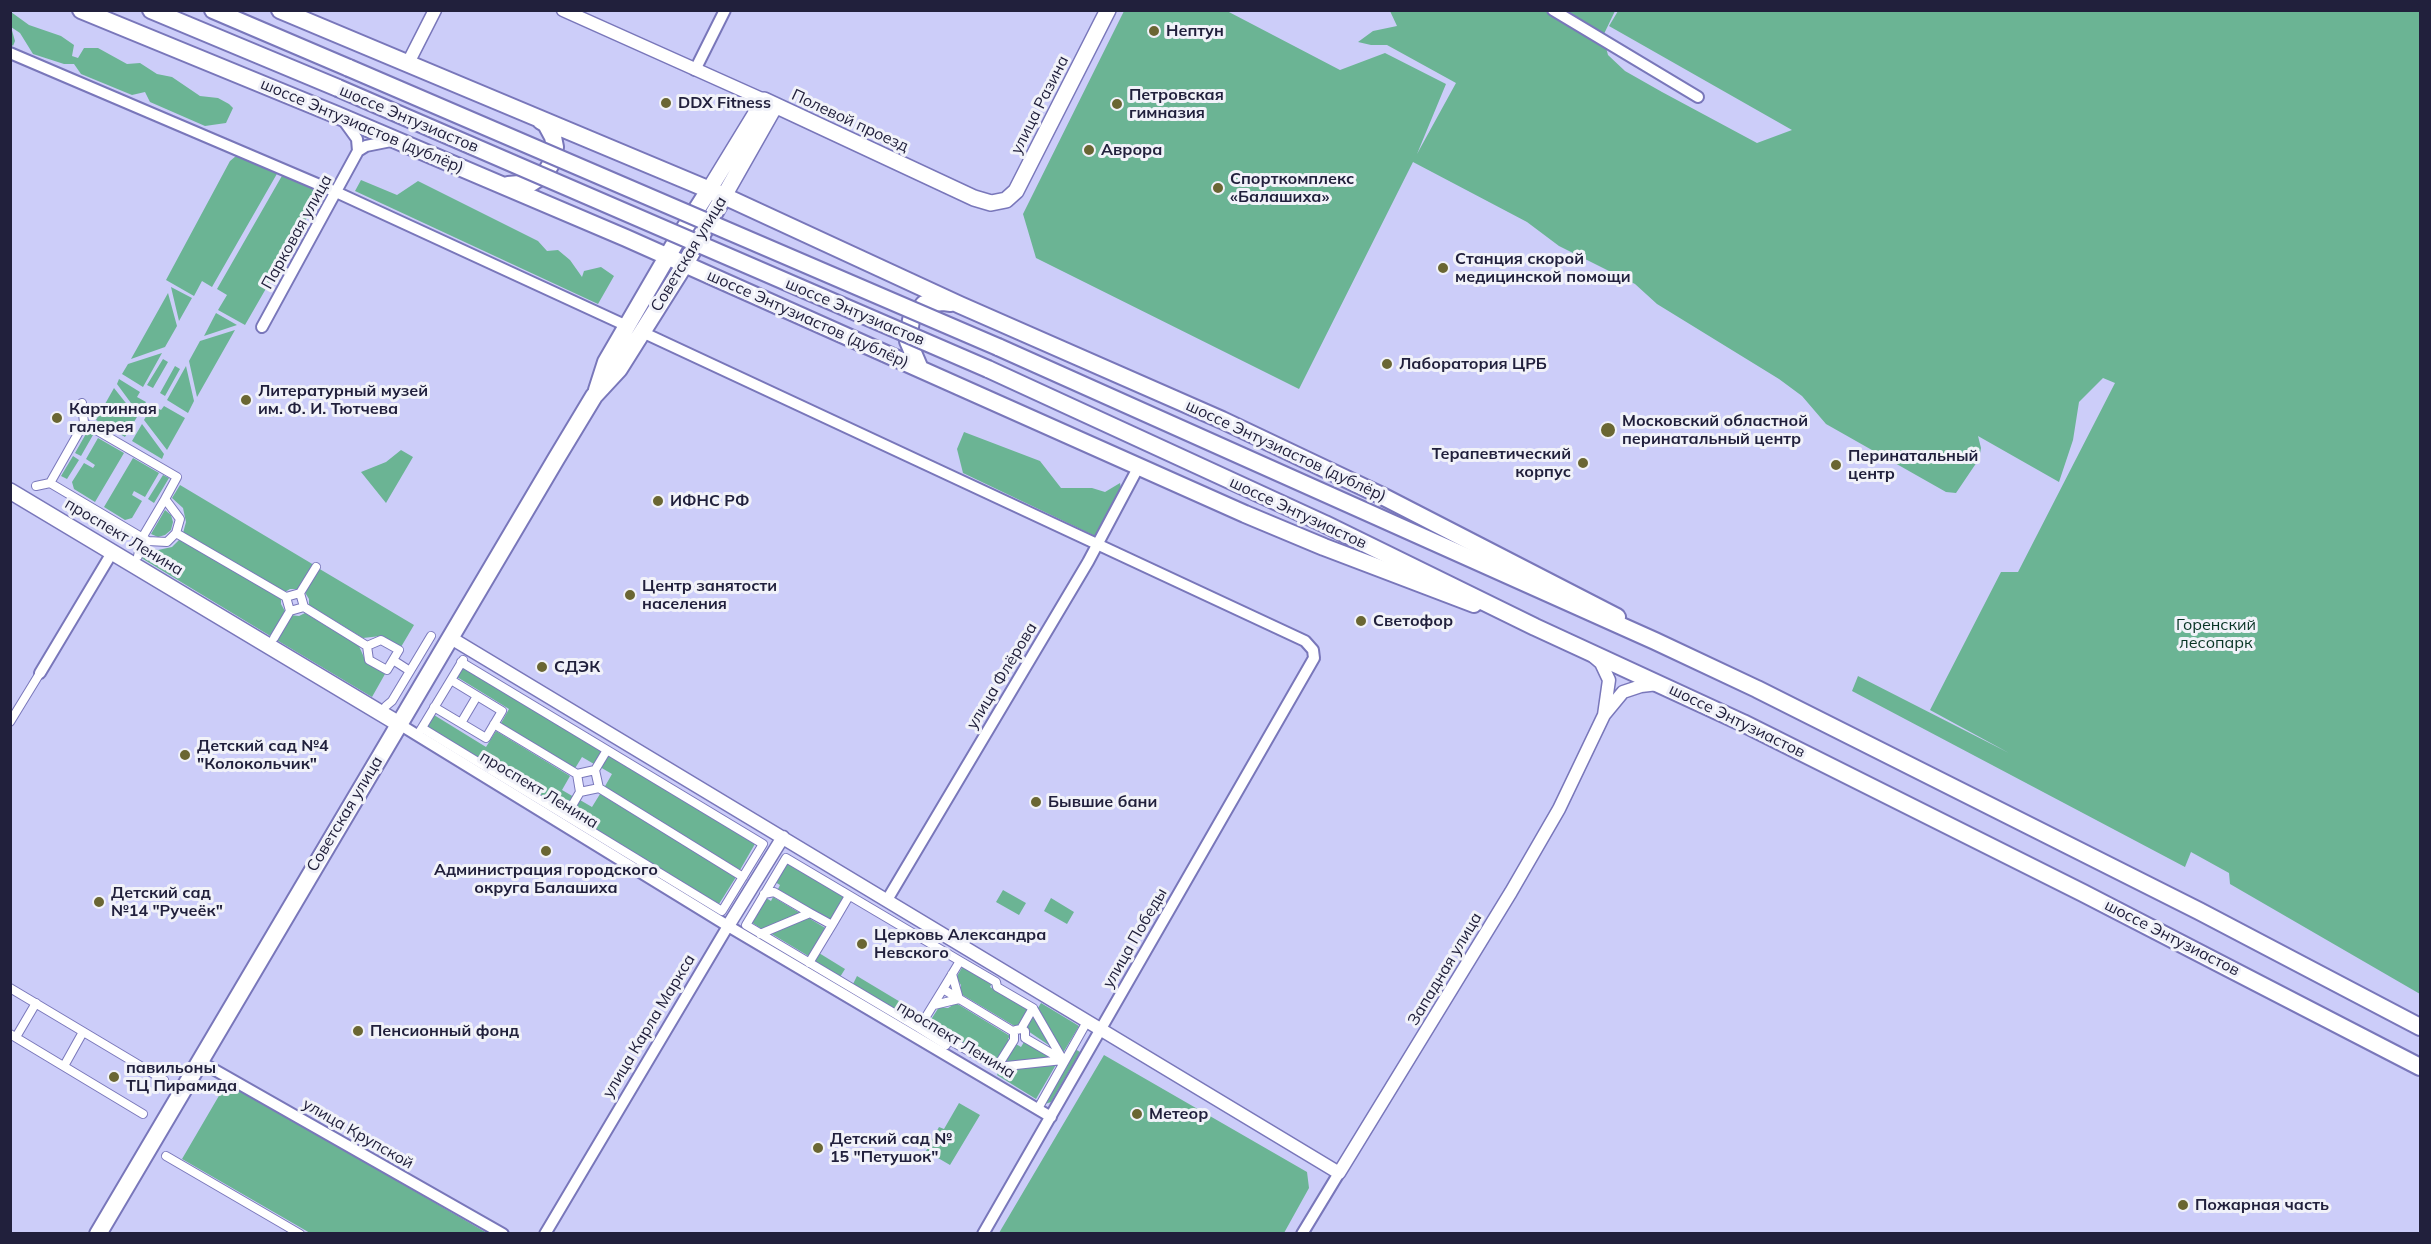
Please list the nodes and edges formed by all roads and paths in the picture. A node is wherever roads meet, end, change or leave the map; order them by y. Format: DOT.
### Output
graph roads {
  1 [pos="81,10"];
  2 [pos="151,10"];
  3 [pos="213,10"];
  4 [pos="280,10"];
  5 [pos="435,10"];
  6 [pos="563,10"];
  7 [pos="725,10"];
  8 [pos="1108,10"];
  9 [pos="1553,10"];
  10 [pos="10,53"];
  11 [pos="408,63"];
  12 [pos="695,70"];
  13 [pos="1698,97"];
  14 [pos="770,103"];
  15 [pos="337,115"];
  16 [pos="538,118"];
  17 [pos="400,141"];
  18 [pos="358,151"];
  19 [pos="498,183"];
  20 [pos="336,192"];
  21 [pos="716,193"];
  22 [pos="991,203"];
  23 [pos="668,256"];
  24 [pos="685,264"];
  25 [pos="960,305"];
  26 [pos="262,327"];
  27 [pos="634,329"];
  28 [pos="920,369"];
  29 [pos="82,403"];
  30 [pos="84,423"];
  31 [pos="1139,466"];
  32 [pos="50,483"];
  33 [pos="36,486"];
  34 [pos="10,491"];
  35 [pos="165,500"];
  36 [pos="176,533"];
  37 [pos="142,538"];
  38 [pos="1097,545"];
  39 [pos="113,551"];
  40 [pos="138,556"];
  41 [pos="316,567"];
  42 [pos="300,593"];
  43 [pos="286,597"];
  44 [pos="304,607"];
  45 [pos="290,611"];
  46 [pos="1535,627"];
  47 [pos="431,636"];
  48 [pos="274,638"];
  49 [pos="451,638"];
  50 [pos="1655,641"];
  51 [pos="367,646"];
  52 [pos="1590,653"];
  53 [pos="393,660"];
  54 [pos="410,671"];
  55 [pos="40,673"];
  56 [pos="451,680"];
  57 [pos="1659,684"];
  58 [pos="477,696"];
  59 [pos="386,706"];
  60 [pos="434,707"];
  61 [pos="1604,715"];
  62 [pos="10,722"];
  63 [pos="461,723"];
  64 [pos="399,724"];
  65 [pos="494,724"];
  66 [pos="607,750"];
  67 [pos="595,770"];
  68 [pos="576,774"];
  69 [pos="599,788"];
  70 [pos="580,792"];
  71 [pos="566,816"];
  72 [pos="783,837"];
  73 [pos="743,877"];
  74 [pos="771,882"];
  75 [pos="774,892"];
  76 [pos="764,894"];
  77 [pos="849,896"];
  78 [pos="887,900"];
  79 [pos="810,913"];
  80 [pos="832,925"];
  81 [pos="728,926"];
  82 [pos="760,934"];
  83 [pos="960,961"];
  84 [pos="809,963"];
  85 [pos="952,974"];
  86 [pos="10,988"];
  87 [pos="943,989"];
  88 [pos="959,999"];
  89 [pos="36,1003"];
  90 [pos="934,1005"];
  91 [pos="1033,1008"];
  92 [pos="1084,1027"];
  93 [pos="2421,1027"];
  94 [pos="1100,1028"];
  95 [pos="919,1029"];
  96 [pos="84,1032"];
  97 [pos="1016,1034"];
  98 [pos="13,1035"];
  99 [pos="1064,1060"];
  100 [pos="199,1061"];
  101 [pos="64,1066"];
  102 [pos="997,1067"];
  103 [pos="2421,1067"];
  104 [pos="164,1080"];
  105 [pos="1040,1105"];
  106 [pos="143,1114"];
  107 [pos="1052,1117"];
  108 [pos="166,1156"];
  109 [pos="1340,1173"];
  110 [pos="98,1233"];
  111 [pos="300,1233"];
  112 [pos="503,1233"];
  113 [pos="545,1233"];
  114 [pos="983,1233"];
  115 [pos="1302,1233"];
  1 -- 15 [label="main road, шоссе Энтузиастов (дублёр)"];
  2 -- 46 [label="main road, шоссе Энтузиастов, bridge"];
  3 -- 50 [label="main road, шоссе Энтузиастов, bridge"];
  4 -- 11 [label="main road, шоссе Энтузиастов (дублёр)"];
  5 -- 11 [label="street"];
  6 -- 12 [label="street, Полевой проезд"];
  7 -- 12 [label="street"];
  8 -- 22 [label="main road, улица Разина"];
  9 -- 13 [label="street"];
  10 -- 20 [label="street"];
  11 -- 16 [label="main road, шоссе Энтузиастов (дублёр)"];
  12 -- 14 [label="street, Полевой проезд"];
  14 -- 21 [label="main road, Советская улица"];
  14 -- 22 [label="main road, Полевой проезд"];
  15 -- 17 [label="main road, шоссе Энтузиастов (дублёр)"];
  15 -- 18 [label="street"];
  16 -- 19 [label="main road"];
  16 -- 21 [label="main road, шоссе Энтузиастов (дублёр)"];
  17 -- 18 [label="street"];
  17 -- 19 [label="main road, шоссе Энтузиастов (дублёр)"];
  18 -- 20 [label="street, Парковая улица"];
  19 -- 23 [label="main road, шоссе Энтузиастов (дублёр)"];
  20 -- 26 [label="street, Парковая улица"];
  20 -- 27 [label="street"];
  21 -- 23 [label="main road, Советская улица"];
  21 -- 24 [label="main road, Советская улица"];
  21 -- 25 [label="main road, шоссе Энтузиастов (дублёр)"];
  23 -- 24 [label="main road, шоссе Энтузиастов (дублёр)"];
  23 -- 27 [label="main road, Советская улица"];
  24 -- 27 [label="main road, Советская улица"];
  24 -- 28 [label="main road, шоссе Энтузиастов (дублёр)"];
  25 -- 28 [label="main road"];
  25 -- 50 [label="main road, шоссе Энтузиастов (дублёр)"];
  27 -- 38 [label="street"];
  27 -- 49 [label="main road, Советская улица"];
  28 -- 31 [label="main road, шоссе Энтузиастов (дублёр)"];
  29 -- 30 [label="street"];
  30 -- 32 [label="street"];
  30 -- 35 [label="street"];
  31 -- 38 [label="street, улица Флёрова"];
  31 -- 46 [label="main road, шоссе Энтузиастов (дублёр)"];
  32 -- 33 [label="street"];
  32 -- 37 [label="street"];
  34 -- 39 [label="main road, проспект Ленина"];
  35 -- 36 [label="street"];
  35 -- 37 [label="street"];
  36 -- 37 [label="street"];
  36 -- 43 [label="street"];
  37 -- 40 [label="street"];
  38 -- 78 [label="street, улица Флёрова"];
  38 -- 94 [label="street, улица Победы"];
  39 -- 55 [label="street"];
  39 -- 64 [label="main road, проспект Ленина"];
  41 -- 42 [label="street"];
  42 -- 43 [label="street"];
  42 -- 44 [label="street"];
  43 -- 45 [label="street"];
  44 -- 45 [label="street"];
  44 -- 51 [label="street"];
  45 -- 48 [label="street"];
  46 -- 52 [label="main road, шоссе Энтузиастов"];
  47 -- 54 [label="street"];
  49 -- 64 [label="main road, Советская улица"];
  49 -- 72 [label="street"];
  50 -- 93 [label="main road, шоссе Энтузиастов"];
  51 -- 53 [label="street"];
  51 -- 53 [label="street"];
  52 -- 57 [label="main road, шоссе Энтузиастов"];
  52 -- 61 [label="street, Западная улица"];
  53 -- 54 [label="street"];
  54 -- 59 [label="street"];
  55 -- 62 [label="street"];
  56 -- 58 [label="street"];
  56 -- 60 [label="street"];
  56 -- 66 [label="street"];
  57 -- 61 [label="street, Западная улица"];
  57 -- 103 [label="main road, шоссе Энтузиастов"];
  58 -- 63 [label="street"];
  58 -- 65 [label="street"];
  60 -- 63 [label="street"];
  60 -- 71 [label="street"];
  61 -- 109 [label="street, Западная улица"];
  63 -- 65 [label="street"];
  64 -- 81 [label="street, проспект Ленина"];
  64 -- 100 [label="main road, Советская улица"];
  65 -- 68 [label="street"];
  66 -- 67 [label="street"];
  66 -- 73 [label="street"];
  67 -- 68 [label="street"];
  67 -- 69 [label="street"];
  68 -- 70 [label="street"];
  69 -- 70 [label="street"];
  69 -- 73 [label="street"];
  70 -- 71 [label="street"];
  71 -- 73 [label="street"];
  72 -- 78 [label="street"];
  72 -- 81 [label="street, улица Карла Маркса"];
  74 -- 75 [label="street"];
  74 -- 76 [label="street"];
  74 -- 77 [label="street"];
  75 -- 76 [label="street"];
  75 -- 79 [label="street"];
  76 -- 82 [label="street"];
  77 -- 80 [label="street"];
  77 -- 83 [label="street"];
  78 -- 94 [label="street"];
  79 -- 80 [label="street"];
  79 -- 82 [label="street"];
  80 -- 84 [label="street"];
  81 -- 107 [label="street, проспект Ленина"];
  81 -- 113 [label="street, улица Карла Маркса"];
  82 -- 84 [label="street"];
  83 -- 85 [label="street"];
  83 -- 91 [label="street"];
  84 -- 95 [label="street"];
  85 -- 87 [label="street"];
  85 -- 88 [label="street"];
  86 -- 89 [label="street"];
  87 -- 88 [label="street"];
  87 -- 90 [label="street"];
  88 -- 90 [label="street"];
  88 -- 97 [label="street"];
  89 -- 96 [label="street"];
  89 -- 98 [label="street"];
  90 -- 95 [label="street"];
  91 -- 97 [label="street"];
  91 -- 99 [label="street"];
  92 -- 99 [label="street"];
  94 -- 107 [label="street, улица Победы"];
  94 -- 109 [label="street"];
  95 -- 102 [label="street"];
  96 -- 101 [label="street"];
  96 -- 104 [label="street"];
  97 -- 99 [label="street"];
  97 -- 102 [label="street"];
  98 -- 101 [label="street"];
  99 -- 102 [label="street"];
  99 -- 105 [label="street"];
  100 -- 110 [label="main road, Советская улица"];
  100 -- 112 [label="street, улица Крупской"];
  101 -- 106 [label="street"];
  107 -- 114 [label="street, улица Победы"];
  108 -- 111 [label="street"];
  109 -- 115 [label="street, Западная улица"];
}
